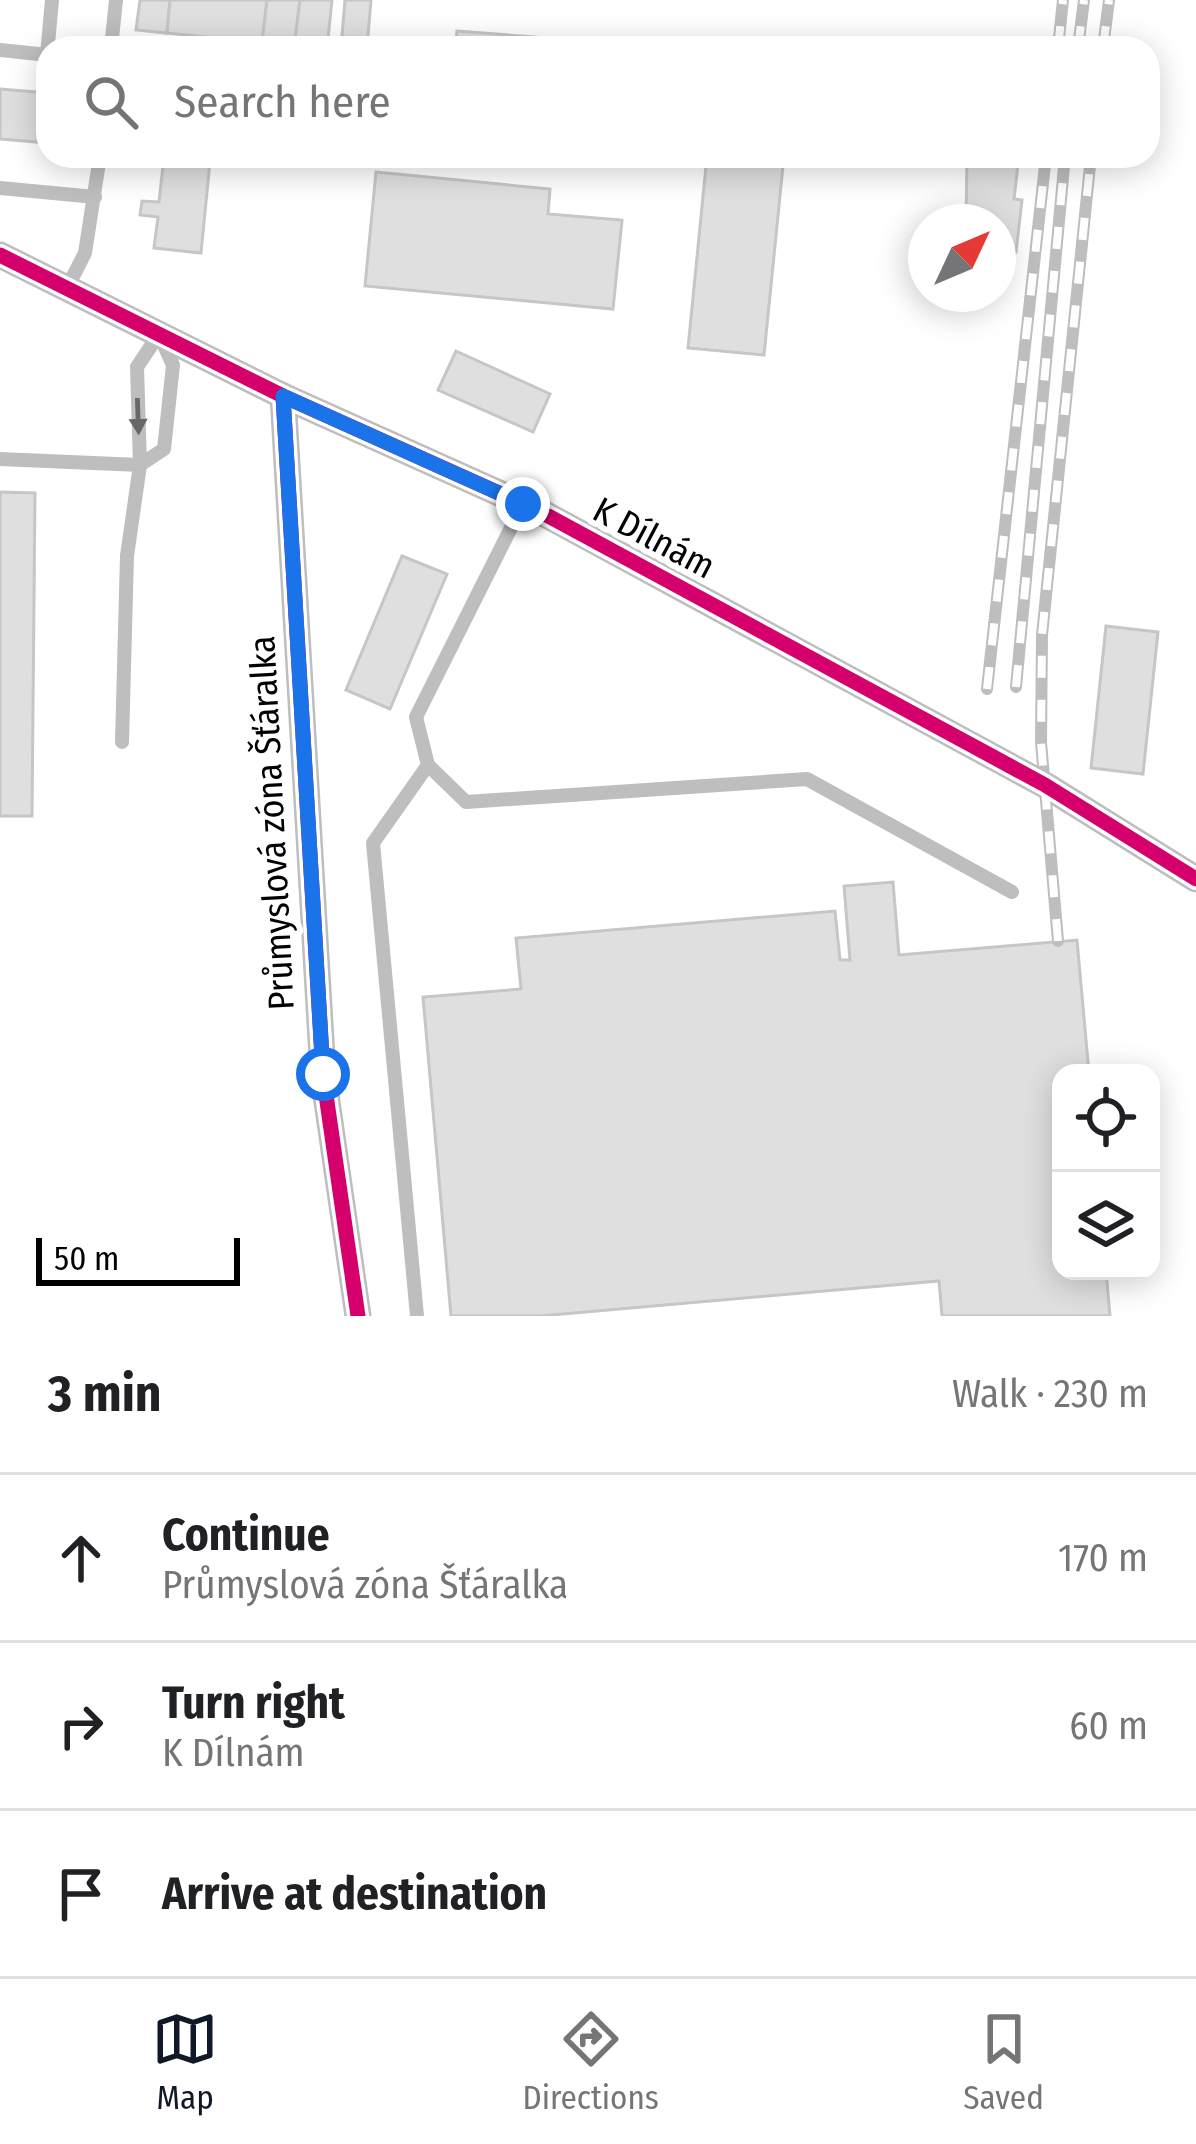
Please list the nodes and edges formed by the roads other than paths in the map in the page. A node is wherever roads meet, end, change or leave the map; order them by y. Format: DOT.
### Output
graph roads {
  1 [pos="52,0"];
  2 [pos="116,0"];
  3 [pos="49,36"];
  4 [pos="112,36"];
  5 [pos="0,50"];
  6 [pos="36,54"];
  7 [pos="99,168"];
  8 [pos="0,188"];
  9 [pos="95,197"];
  10 [pos="0,255"];
  11 [pos="67,288"];
  12 [pos="159,334"];
  13 [pos="283,396"];
  14 [pos="0,459"];
  15 [pos="140,465"];
  16 [pos="523,504"];
  17 [pos="122,742"];
  18 [pos="428,765"];
  19 [pos="1196,879"];
  20 [pos="1012,892"];
  21 [pos="358,1316"];
  22 [pos="417,1316"];
  1 -- 3 [label="lane"];
  2 -- 4 [label="lane"];
  5 -- 6 [label="lane"];
  7 -- 9 [label="lane"];
  8 -- 9 [label="lane"];
  9 -- 11 [label="lane"];
  10 -- 11 [label="street, K Dílnám"];
  11 -- 12 [label="street, K Dílnám"];
  12 -- 13 [label="street, K Dílnám"];
  12 -- 15 [label="lane, one-way"];
  12 -- 15 [label="lane"];
  13 -- 16 [label="street, K Dílnám"];
  13 -- 21 [label="street, Průmyslová zóna Šťáralka"];
  14 -- 15 [label="lane"];
  15 -- 17 [label="lane"];
  16 -- 18 [label="lane"];
  16 -- 19 [label="street, K Dílnám"];
  18 -- 20 [label="lane"];
  18 -- 22 [label="lane"];
}
